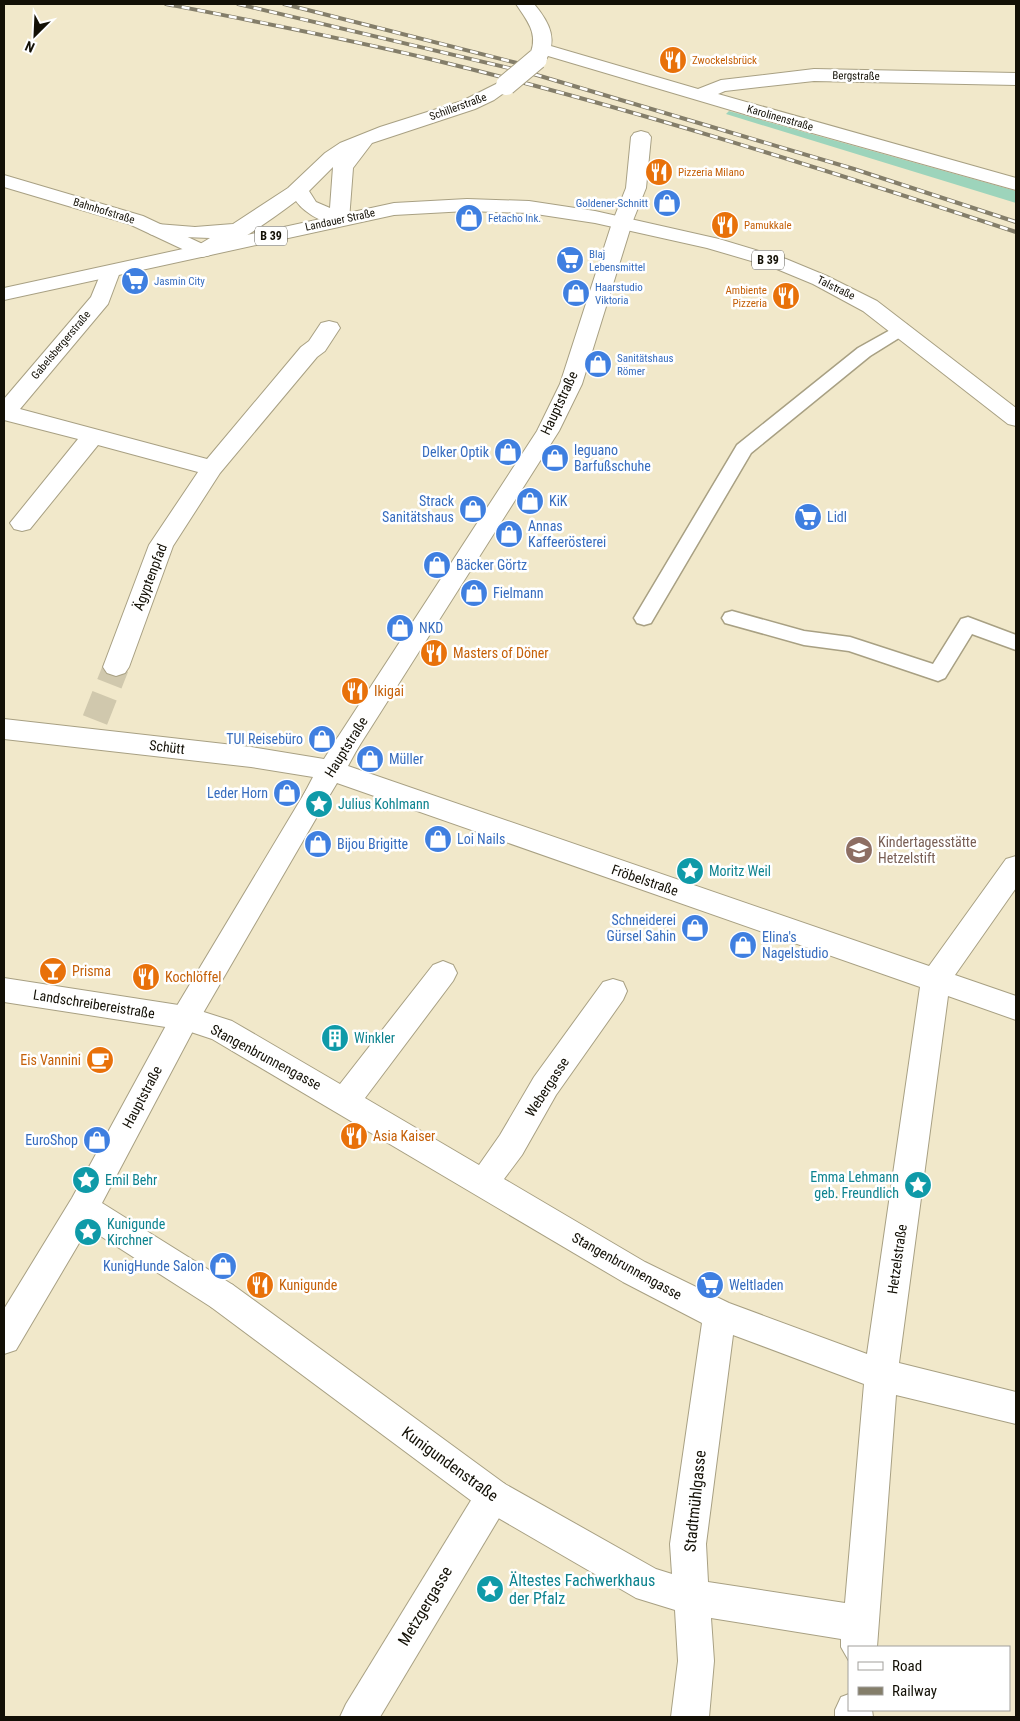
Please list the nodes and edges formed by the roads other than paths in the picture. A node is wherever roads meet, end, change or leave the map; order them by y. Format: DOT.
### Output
graph roads {
  1 [pos="525,4"];
  2 [pos="540,54"];
  3 [pos="1016,79"];
  4 [pos="699,95"];
  5 [pos="641,137"];
  6 [pos="367,138"];
  7 [pos="4,181"];
  8 [pos="1016,184"];
  9 [pos="298,190"];
  10 [pos="339,220"];
  11 [pos="622,223"];
  12 [pos="241,228"];
  13 [pos="157,230"];
  14 [pos="202,251"];
  15 [pos="110,272"];
  16 [pos="4,294"];
  17 [pos="329,328"];
  18 [pos="901,329"];
  19 [pos="4,413"];
  20 [pos="1016,419"];
  21 [pos="93,436"];
  22 [pos="212,468"];
  23 [pos="22,523"];
  24 [pos="644,618"];
  25 [pos="732,618"];
  26 [pos="1016,642"];
  27 [pos="116,667"];
  28 [pos="4,729"];
  29 [pos="330,770"];
  30 [pos="1016,867"];
  31 [pos="443,973"];
  32 [pos="936,980"];
  33 [pos="4,990"];
  34 [pos="613,990"];
  35 [pos="1016,1008"];
  36 [pos="185,1018"];
  37 [pos="345,1101"];
  38 [pos="482,1184"];
  39 [pos="83,1208"];
  40 [pos="719,1315"];
  41 [pos="4,1339"];
  42 [pos="881,1375"];
  43 [pos="1016,1408"];
  44 [pos="493,1496"];
  45 [pos="692,1597"];
  46 [pos="860,1636"];
  47 [pos="359,1717"];
  48 [pos="690,1717"];
  1 -- 2 [label="street"];
  2 -- 4 [label="street, Karolinenstraße"];
  2 -- 6 [label="street, Schillerstraße, bridge"];
  3 -- 4 [label="street, Bergstraße"];
  4 -- 8 [label="street, Karolinenstraße"];
  5 -- 11 [label="street, Hauptstraße"];
  6 -- 9 [label="street, Schillerstraße"];
  6 -- 10 [label="street"];
  7 -- 13 [label="street, Bahnhofstraße"];
  9 -- 10 [label="street"];
  9 -- 12 [label="street, Schillerstraße"];
  10 -- 11 [label="street, Landauer Straße / B 39"];
  10 -- 14 [label="street, Landauer Straße / B 39"];
  11 -- 18 [label="street, Talstraße / B 39"];
  11 -- 29 [label="street, Hauptstraße"];
  12 -- 13 [label="street"];
  12 -- 14 [label="street, Schillerstraße"];
  13 -- 14 [label="street, Bahnhofstraße"];
  14 -- 15 [label="street, Landauer Straße / B 39"];
  15 -- 16 [label="street, Landauer Straße / B 39"];
  15 -- 19 [label="street, Gabelsbergerstraße"];
  17 -- 22 [label="street, Ägyptenpfad"];
  18 -- 20 [label="street, Talstraße / B 39"];
  18 -- 24 [label="lane"];
  19 -- 21 [label="street"];
  21 -- 22 [label="street"];
  21 -- 23 [label="street"];
  22 -- 27 [label="street, Ägyptenpfad"];
  25 -- 26 [label="lane"];
  28 -- 29 [label="street, Schütt"];
  29 -- 32 [label="street, Fröbelstraße"];
  29 -- 36 [label="street, Hauptstraße"];
  30 -- 32 [label="street, Hetzelstraße"];
  31 -- 37 [label="street"];
  32 -- 35 [label="street, Fröbelstraße"];
  32 -- 42 [label="street, Hetzelstraße"];
  33 -- 36 [label="street, Landschreibereistraße"];
  34 -- 38 [label="street, Webergasse"];
  36 -- 37 [label="street, Stangenbrunnengasse"];
  36 -- 39 [label="street, Hauptstraße"];
  37 -- 38 [label="street, Stangenbrunnengasse"];
  38 -- 40 [label="street, Stangenbrunnengasse"];
  39 -- 41 [label="street, Hauptstraße"];
  39 -- 44 [label="street, Kunigundenstraße"];
  40 -- 42 [label="street, Stangenbrunnengasse"];
  40 -- 45 [label="street, Stadtmühlgasse"];
  42 -- 43 [label="street, Stangenbrunnengasse"];
  42 -- 46 [label="street, Hetzelstraße"];
  44 -- 45 [label="street, Kunigundenstraße"];
  44 -- 47 [label="street, Metzgergasse"];
  45 -- 46 [label="street, Kunigundenstraße"];
  45 -- 48 [label="street, Stadtmühlgasse"];
}
